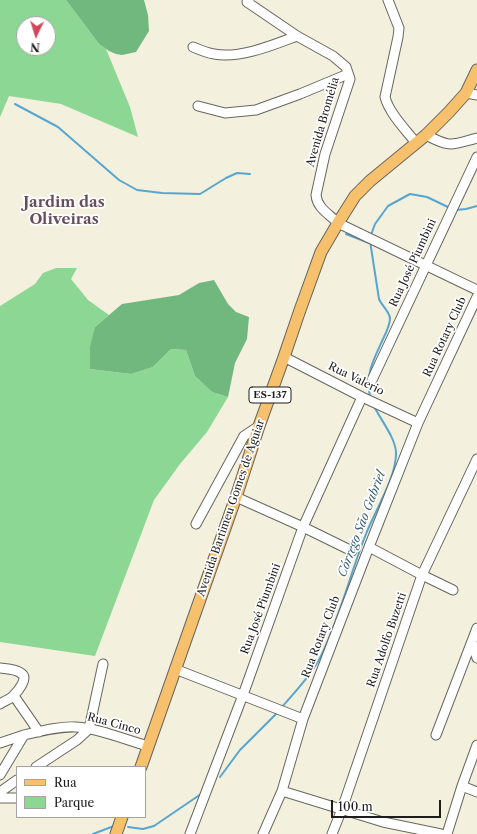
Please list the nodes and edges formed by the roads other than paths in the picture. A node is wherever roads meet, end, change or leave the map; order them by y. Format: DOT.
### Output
graph roads {
  1 [pos="388,0"];
  2 [pos="247,1"];
  3 [pos="297,36"];
  4 [pos="193,47"];
  5 [pos="477,70"];
  6 [pos="348,74"];
  7 [pos="472,94"];
  8 [pos="198,106"];
  9 [pos="426,134"];
  10 [pos="477,138"];
  11 [pos="416,143"];
  12 [pos="477,157"];
  13 [pos="338,223"];
  14 [pos="425,265"];
  15 [pos="477,290"];
  16 [pos="477,297"];
  17 [pos="284,357"];
  18 [pos="372,380"];
  19 [pos="367,399"];
  20 [pos="418,423"];
  21 [pos="259,426"];
  22 [pos="477,459"];
  23 [pos="236,497"];
  24 [pos="196,524"];
  25 [pos="303,527"];
  26 [pos="369,547"];
  27 [pos="352,551"];
  28 [pos="422,575"];
  29 [pos="453,590"];
  30 [pos="477,628"];
  31 [pos="472,642"];
  32 [pos="477,658"];
  33 [pos="103,664"];
  34 [pos="0,668"];
  35 [pos="175,670"];
  36 [pos="16,692"];
  37 [pos="243,695"];
  38 [pos="0,704"];
  39 [pos="303,719"];
  40 [pos="89,729"];
  41 [pos="39,732"];
  42 [pos="24,735"];
  43 [pos="436,735"];
  44 [pos="0,743"];
  45 [pos="477,745"];
  46 [pos="148,746"];
  47 [pos="38,766"];
  48 [pos="141,766"];
  49 [pos="0,775"];
  50 [pos="16,781"];
  51 [pos="462,786"];
  52 [pos="282,791"];
  53 [pos="0,792"];
  54 [pos="477,792"];
  55 [pos="0,798"];
  56 [pos="16,798"];
  57 [pos="342,809"];
  58 [pos="122,818"];
  59 [pos="117,832"];
  60 [pos="190,834"];
  61 [pos="263,834"];
  62 [pos="332,834"];
  63 [pos="441,834"];
  64 [pos="447,834"];
  1 -- 11 [label="street"];
  2 -- 3 [label="street, Avenida Bromélia"];
  3 -- 4 [label="street"];
  3 -- 6 [label="street, Avenida Bromélia"];
  5 -- 7 [label="main road, Avenida Bartimeu Gomes de Aguiar / ES-137"];
  6 -- 8 [label="street"];
  6 -- 13 [label="street, Avenida Bromélia"];
  7 -- 9 [label="main road, Avenida Bartimeu Gomes de Aguiar / ES-137"];
  9 -- 10 [label="street"];
  9 -- 11 [label="main road, Avenida Bartimeu Gomes de Aguiar / ES-137"];
  11 -- 13 [label="main road, Avenida Bartimeu Gomes de Aguiar / ES-137"];
  12 -- 14 [label="street, Rua José Piumbini"];
  13 -- 14 [label="street, Avenida Bromélia"];
  13 -- 17 [label="main road, Avenida Bartimeu Gomes de Aguiar / ES-137"];
  14 -- 15 [label="street, Avenida Bromélia"];
  14 -- 18 [label="street, Rua José Piumbini"];
  16 -- 20 [label="street, Rua Rotary Club"];
  17 -- 19 [label="street, Rua Valerio"];
  17 -- 21 [label="main road, Avenida Bartimeu Gomes de Aguiar / ES-137"];
  19 -- 20 [label="street, Rua Valerio"];
  19 -- 25 [label="street, Rua José Piumbini"];
  20 -- 26 [label="street, Rua Rotary Club"];
  21 -- 23 [label="main road, Avenida Bartimeu Gomes de Aguiar / ES-137"];
  21 -- 24 [label="street"];
  22 -- 28 [label="street, Rua Adolfo Buzetti"];
  23 -- 25 [label="street"];
  23 -- 35 [label="main road, Avenida Bartimeu Gomes de Aguiar / ES-137"];
  25 -- 27 [label="street"];
  25 -- 37 [label="street, Rua José Piumbini"];
  26 -- 28 [label="street"];
  26 -- 39 [label="street, Rua Rotary Club"];
  28 -- 29 [label="street"];
  28 -- 57 [label="street, Rua Adolfo Buzetti"];
  30 -- 31 [label="street"];
  31 -- 32 [label="street"];
  31 -- 43 [label="street"];
  33 -- 40 [label="street"];
  34 -- 36 [label="street"];
  35 -- 37 [label="street"];
  35 -- 46 [label="main road, Avenida Bartimeu Gomes de Aguiar / ES-137"];
  36 -- 38 [label="street"];
  36 -- 41 [label="street"];
  37 -- 39 [label="street"];
  37 -- 60 [label="street, Rua José Piumbini"];
  39 -- 52 [label="street, Rua Rotary Club"];
  40 -- 41 [label="street, Rua Cinco"];
  40 -- 46 [label="street, Rua Cinco"];
  40 -- 47 [label="street"];
  41 -- 42 [label="street, Rua Cinco"];
  42 -- 44 [label="street, Rua Cinco"];
  42 -- 49 [label="street"];
  45 -- 51 [label="street"];
  46 -- 48 [label="main road, Avenida Bartimeu Gomes de Aguiar / ES-137"];
  50 -- 53 [label="street"];
  51 -- 54 [label="street"];
  51 -- 64 [label="street"];
  52 -- 57 [label="street"];
  52 -- 61 [label="street, Rua Rotary Club"];
  55 -- 56 [label="street"];
  57 -- 62 [label="street, Rua Adolfo Buzetti"];
  57 -- 63 [label="street"];
  58 -- 59 [label="main road"];
}
